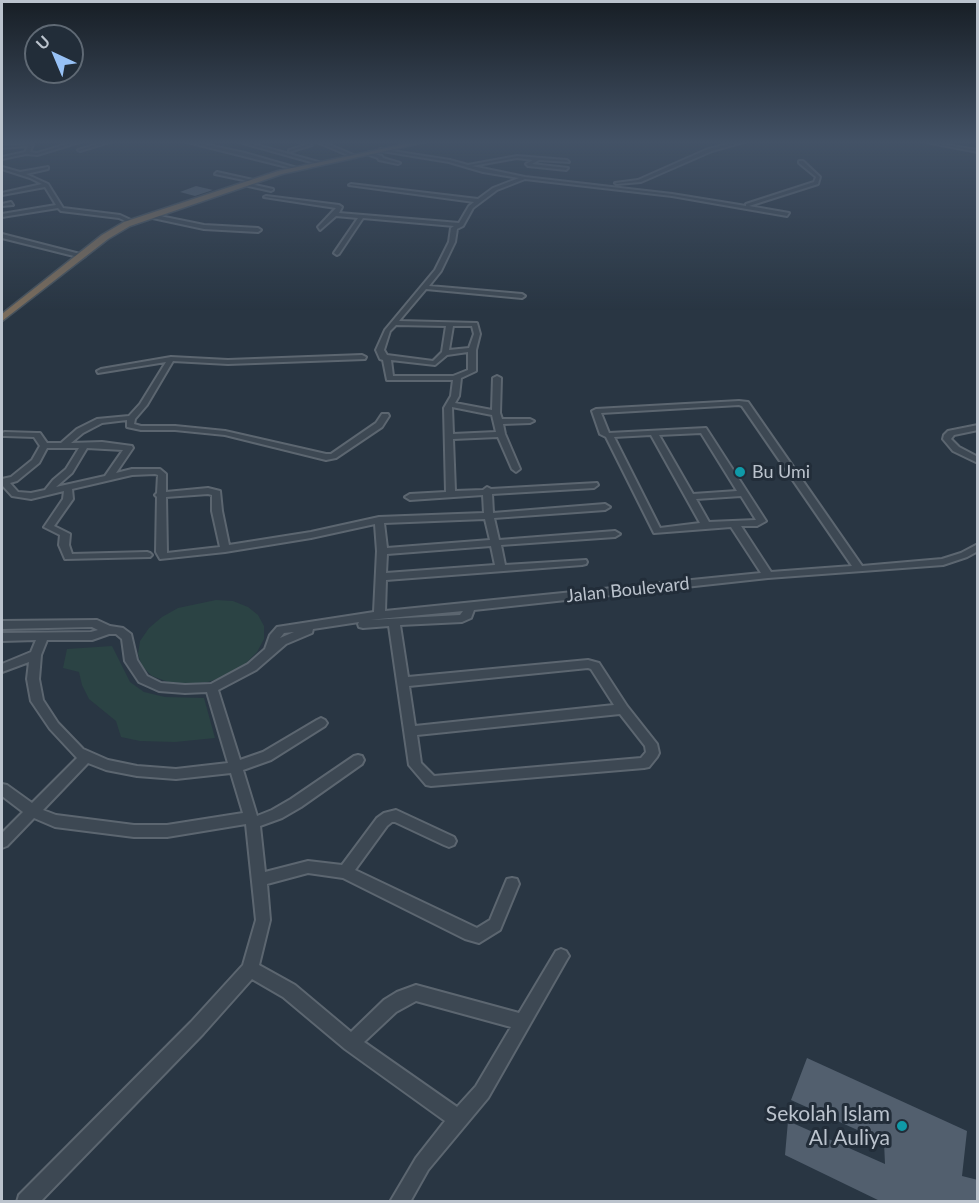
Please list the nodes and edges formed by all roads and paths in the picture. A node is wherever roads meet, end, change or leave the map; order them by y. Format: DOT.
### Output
graph roads {
  1 [pos="55,198"];
  2 [pos="204,198"];
  3 [pos="274,198"];
  4 [pos="455,198"];
  5 [pos="482,198"];
  6 [pos="689,198"];
  7 [pos="769,198"];
  8 [pos="478,201"];
  9 [pos="11,204"];
  10 [pos="2,205"];
  11 [pos="58,206"];
  12 [pos="745,206"];
  13 [pos="336,214"];
  14 [pos="787,214"];
  15 [pos="2,216"];
  16 [pos="150,216"];
  17 [pos="362,216"];
  18 [pos="132,222"];
  19 [pos="461,225"];
  20 [pos="320,228"];
  21 [pos="258,230"];
  22 [pos="2,236"];
  23 [pos="337,253"];
  24 [pos="82,256"];
  25 [pos="425,287"];
  26 [pos="522,296"];
  27 [pos="2,318"];
  28 [pos="394,323"];
  29 [pos="450,323"];
  30 [pos="472,350"];
  31 [pos="445,353"];
  32 [pos="362,357"];
  33 [pos="383,357"];
  34 [pos="171,359"];
  35 [pos="102,370"];
  36 [pos="456,377"];
  37 [pos="497,378"];
  38 [pos="452,405"];
  39 [pos="496,413"];
  40 [pos="385,416"];
  41 [pos="131,419"];
  42 [pos="530,422"];
  43 [pos="498,423"];
  44 [pos="978,427"];
  45 [pos="653,432"];
  46 [pos="5,434"];
  47 [pos="501,434"];
  48 [pos="609,435"];
  49 [pos="448,437"];
  50 [pos="44,446"];
  51 [pos="63,446"];
  52 [pos="84,446"];
  53 [pos="978,460"];
  54 [pos="516,469"];
  55 [pos="108,478"];
  56 [pos="3,482"];
  57 [pos="594,485"];
  58 [pos="64,489"];
  59 [pos="487,490"];
  60 [pos="48,492"];
  61 [pos="744,493"];
  62 [pos="451,494"];
  63 [pos="160,495"];
  64 [pos="410,497"];
  65 [pos="692,497"];
  66 [pos="605,507"];
  67 [pos="489,516"];
  68 [pos="380,520"];
  69 [pos="706,525"];
  70 [pos="735,525"];
  71 [pos="615,534"];
  72 [pos="495,542"];
  73 [pos="978,547"];
  74 [pos="225,549"];
  75 [pos="382,551"];
  76 [pos="147,555"];
  77 [pos="582,562"];
  78 [pos="501,568"];
  79 [pos="859,569"];
  80 [pos="768,575"];
  81 [pos="381,577"];
  82 [pos="469,607"];
  83 [pos="379,615"];
  84 [pos="394,621"];
  85 [pos="2,625"];
  86 [pos="108,630"];
  87 [pos="44,636"];
  88 [pos="2,637"];
  89 [pos="272,649"];
  90 [pos="34,655"];
  91 [pos="2,668"];
  92 [pos="403,682"];
  93 [pos="212,688"];
  94 [pos="623,709"];
  95 [pos="321,723"];
  96 [pos="409,731"];
  97 [pos="87,756"];
  98 [pos="358,760"];
  99 [pos="236,767"];
  100 [pos="2,789"];
  101 [pos="32,811"];
  102 [pos="252,820"];
  103 [pos="449,841"];
  104 [pos="2,842"];
  105 [pos="345,872"];
  106 [pos="259,880"];
  107 [pos="512,884"];
  108 [pos="561,956"];
  109 [pos="250,969"];
  110 [pos="522,1022"];
  111 [pos="351,1043"];
  112 [pos="458,1119"];
  113 [pos="26,1202"];
  114 [pos="399,1202"];
  1 -- 11 [label="street"];
  2 -- 16 [label="highway"];
  3 -- 13 [label="street"];
  4 -- 8 [label="street"];
  5 -- 8 [label="street"];
  6 -- 12 [label="street"];
  7 -- 12 [label="street"];
  8 -- 19 [label="street"];
  9 -- 10 [label="street"];
  11 -- 15 [label="street"];
  11 -- 18 [label="street"];
  12 -- 14 [label="street"];
  13 -- 17 [label="street"];
  13 -- 20 [label="street"];
  16 -- 18 [label="highway"];
  16 -- 21 [label="street"];
  17 -- 19 [label="street"];
  17 -- 23 [label="street"];
  18 -- 24 [label="highway"];
  19 -- 25 [label="street"];
  22 -- 24 [label="street"];
  24 -- 27 [label="highway"];
  25 -- 26 [label="street"];
  25 -- 28 [label="street"];
  28 -- 29 [label="street"];
  28 -- 33 [label="street"];
  29 -- 30 [label="street"];
  29 -- 31 [label="street"];
  30 -- 31 [label="street"];
  30 -- 36 [label="street"];
  31 -- 33 [label="street"];
  32 -- 34 [label="street"];
  33 -- 36 [label="street"];
  34 -- 35 [label="street"];
  34 -- 41 [label="street"];
  36 -- 38 [label="street"];
  37 -- 39 [label="street"];
  38 -- 39 [label="street"];
  38 -- 49 [label="street"];
  39 -- 43 [label="street"];
  40 -- 41 [label="street"];
  41 -- 51 [label="street"];
  42 -- 43 [label="street"];
  43 -- 47 [label="street"];
  44 -- 53 [label="street"];
  45 -- 48 [label="street"];
  45 -- 61 [label="street"];
  45 -- 65 [label="street"];
  46 -- 50 [label="street"];
  47 -- 49 [label="street"];
  47 -- 54 [label="street"];
  48 -- 69 [label="street"];
  48 -- 79 [label="street"];
  49 -- 62 [label="street"];
  50 -- 51 [label="street"];
  50 -- 56 [label="street"];
  51 -- 52 [label="street"];
  52 -- 55 [label="street"];
  52 -- 60 [label="street"];
  55 -- 58 [label="street"];
  55 -- 63 [label="street"];
  56 -- 60 [label="street"];
  57 -- 59 [label="street"];
  58 -- 60 [label="street"];
  58 -- 76 [label="street"];
  59 -- 62 [label="street"];
  59 -- 67 [label="street"];
  61 -- 65 [label="street"];
  61 -- 70 [label="street"];
  62 -- 64 [label="street"];
  63 -- 74 [label="street"];
  63 -- 74 [label="street"];
  65 -- 69 [label="street"];
  66 -- 67 [label="street"];
  67 -- 68 [label="street"];
  67 -- 72 [label="street"];
  68 -- 74 [label="street"];
  68 -- 75 [label="street"];
  69 -- 70 [label="street"];
  70 -- 80 [label="street"];
  71 -- 72 [label="street"];
  72 -- 75 [label="street"];
  72 -- 78 [label="street"];
  73 -- 79 [label="street, Jalan Boulevard"];
  75 -- 81 [label="street"];
  77 -- 78 [label="street"];
  78 -- 81 [label="street"];
  79 -- 80 [label="street, Jalan Boulevard"];
  80 -- 82 [label="street, Jalan Boulevard"];
  81 -- 83 [label="street"];
  82 -- 83 [label="street, Jalan Boulevard"];
  82 -- 84 [label="street"];
  83 -- 89 [label="street, Jalan Boulevard"];
  84 -- 89 [label="street"];
  84 -- 92 [label="street"];
  85 -- 86 [label="street, Jalan Boulevard"];
  86 -- 87 [label="street"];
  86 -- 93 [label="street, Jalan Boulevard"];
  87 -- 88 [label="street"];
  87 -- 90 [label="street"];
  89 -- 93 [label="street, Jalan Boulevard"];
  90 -- 91 [label="street"];
  90 -- 97 [label="street"];
  92 -- 94 [label="street"];
  92 -- 96 [label="street"];
  93 -- 99 [label="street"];
  94 -- 96 [label="street"];
  94 -- 96 [label="street"];
  95 -- 99 [label="street"];
  97 -- 99 [label="street"];
  97 -- 101 [label="street"];
  98 -- 102 [label="street"];
  99 -- 102 [label="street"];
  100 -- 101 [label="street"];
  101 -- 102 [label="street"];
  101 -- 104 [label="street"];
  102 -- 106 [label="street"];
  103 -- 105 [label="street"];
  105 -- 106 [label="street"];
  105 -- 107 [label="street"];
  106 -- 109 [label="street"];
  108 -- 110 [label="street"];
  109 -- 111 [label="street"];
  109 -- 113 [label="street"];
  110 -- 111 [label="street"];
  110 -- 112 [label="street"];
  111 -- 112 [label="street"];
  112 -- 114 [label="street"];
}
